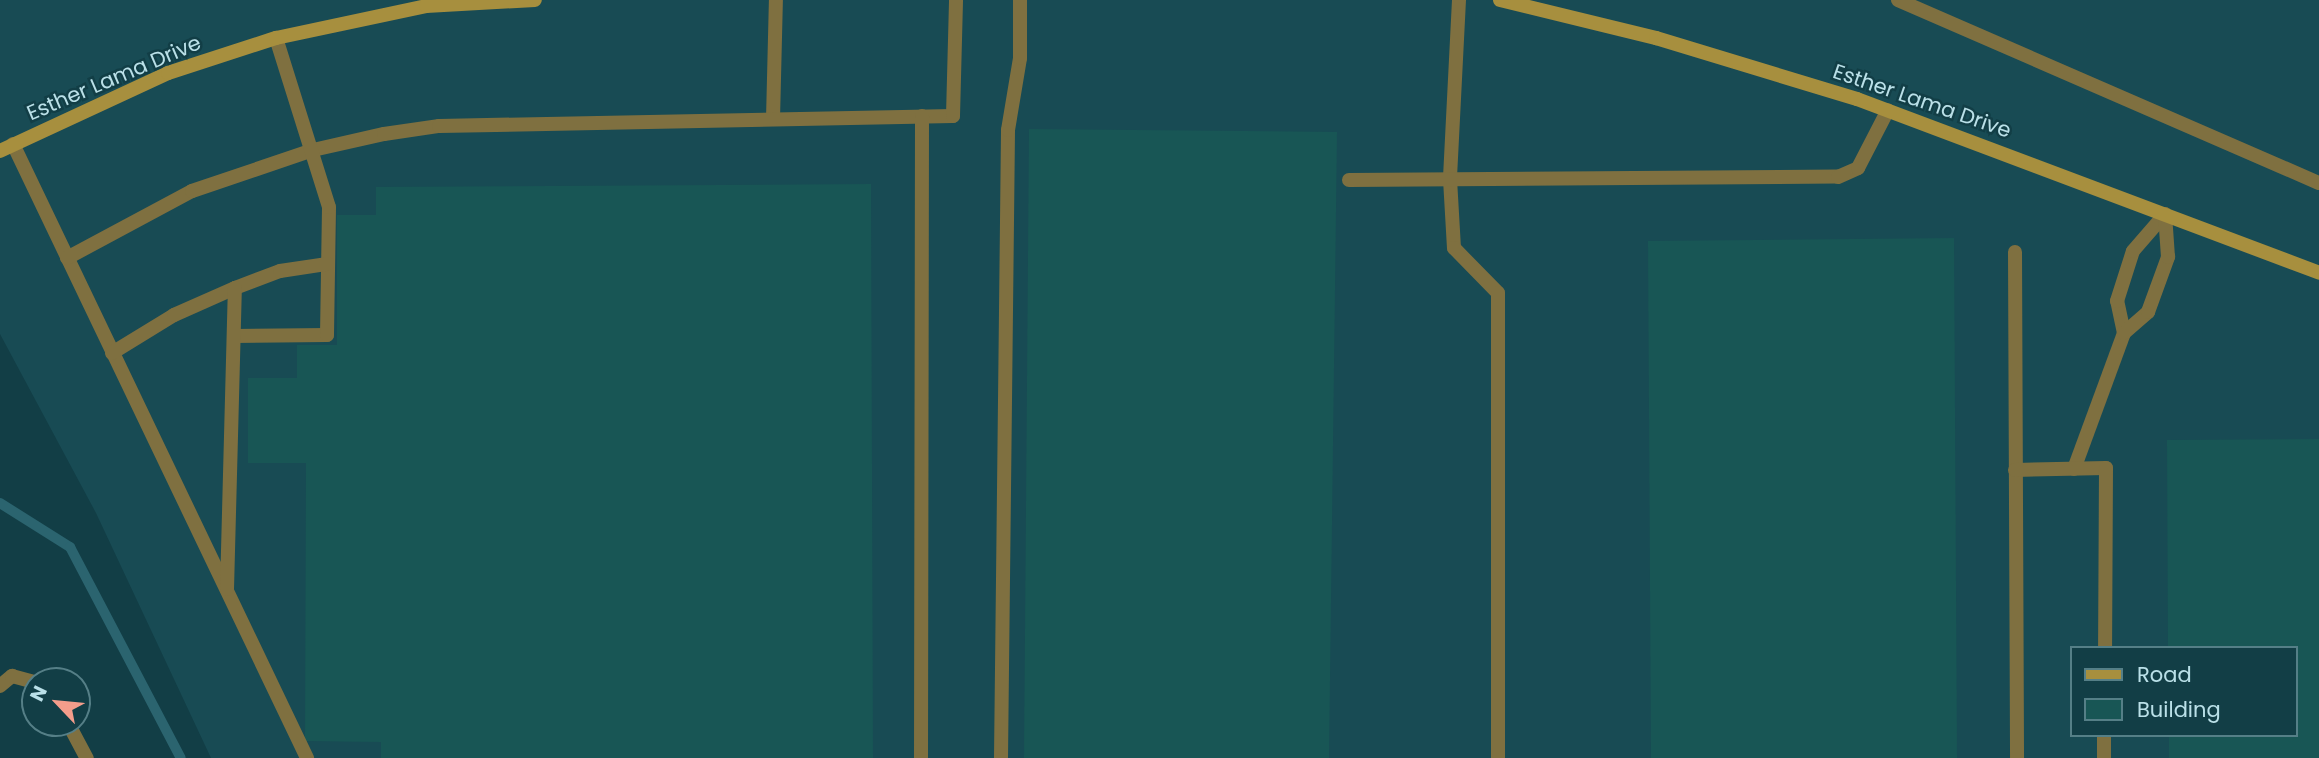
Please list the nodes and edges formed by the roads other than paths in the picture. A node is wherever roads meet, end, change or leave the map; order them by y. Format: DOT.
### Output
graph roads {
  1 [pos="535,0"];
  2 [pos="776,0"];
  3 [pos="956,0"];
  4 [pos="1020,0"];
  5 [pos="1459,0"];
  6 [pos="1500,0"];
  7 [pos="1898,0"];
  8 [pos="1557,7"];
  9 [pos="276,38"];
  10 [pos="1888,110"];
  11 [pos="922,116"];
  12 [pos="773,119"];
  13 [pos="7,148"];
  14 [pos="313,150"];
  15 [pos="1450,179"];
  16 [pos="1349,180"];
  17 [pos="2319,183"];
  18 [pos="2165,214"];
  19 [pos="2015,252"];
  20 [pos="67,258"];
  21 [pos="327,264"];
  22 [pos="2319,273"];
  23 [pos="235,288"];
  24 [pos="2124,333"];
  25 [pos="234,336"];
  26 [pos="112,352"];
  27 [pos="2074,468"];
  28 [pos="2015,470"];
  29 [pos="227,594"];
  30 [pos="2105,646"];
  31 [pos="21,678"];
  32 [pos="0,686"];
  33 [pos="76,737"];
  34 [pos="2105,737"];
  35 [pos="87,758"];
  36 [pos="307,758"];
  37 [pos="921,758"];
  38 [pos="1001,758"];
  39 [pos="1498,758"];
  40 [pos="2017,758"];
  41 [pos="2104,758"];
  1 -- 9 [label="street, Esther Lama Drive"];
  2 -- 12 [label="lane"];
  3 -- 11 [label="lane"];
  4 -- 38 [label="lane"];
  5 -- 15 [label="lane"];
  6 -- 8 [label="street, Esther Lama Drive"];
  7 -- 17 [label="lane"];
  8 -- 10 [label="street, Esther Lama Drive"];
  9 -- 13 [label="street, Esther Lama Drive"];
  9 -- 14 [label="lane"];
  10 -- 15 [label="lane"];
  10 -- 18 [label="street, Esther Lama Drive"];
  11 -- 12 [label="lane"];
  11 -- 37 [label="lane"];
  12 -- 14 [label="lane"];
  13 -- 20 [label="lane"];
  14 -- 20 [label="lane"];
  14 -- 21 [label="lane"];
  15 -- 16 [label="lane"];
  15 -- 39 [label="lane"];
  18 -- 22 [label="street, Esther Lama Drive"];
  18 -- 24 [label="lane"];
  18 -- 24 [label="lane"];
  19 -- 28 [label="lane"];
  20 -- 26 [label="lane"];
  21 -- 23 [label="lane"];
  21 -- 25 [label="lane"];
  23 -- 25 [label="lane"];
  23 -- 26 [label="lane"];
  24 -- 27 [label="lane"];
  25 -- 29 [label="lane"];
  26 -- 29 [label="lane"];
  27 -- 28 [label="lane"];
  27 -- 30 [label="lane"];
  28 -- 40 [label="lane"];
  29 -- 36 [label="lane"];
  31 -- 32 [label="lane"];
  33 -- 35 [label="lane"];
  34 -- 41 [label="lane"];
}
